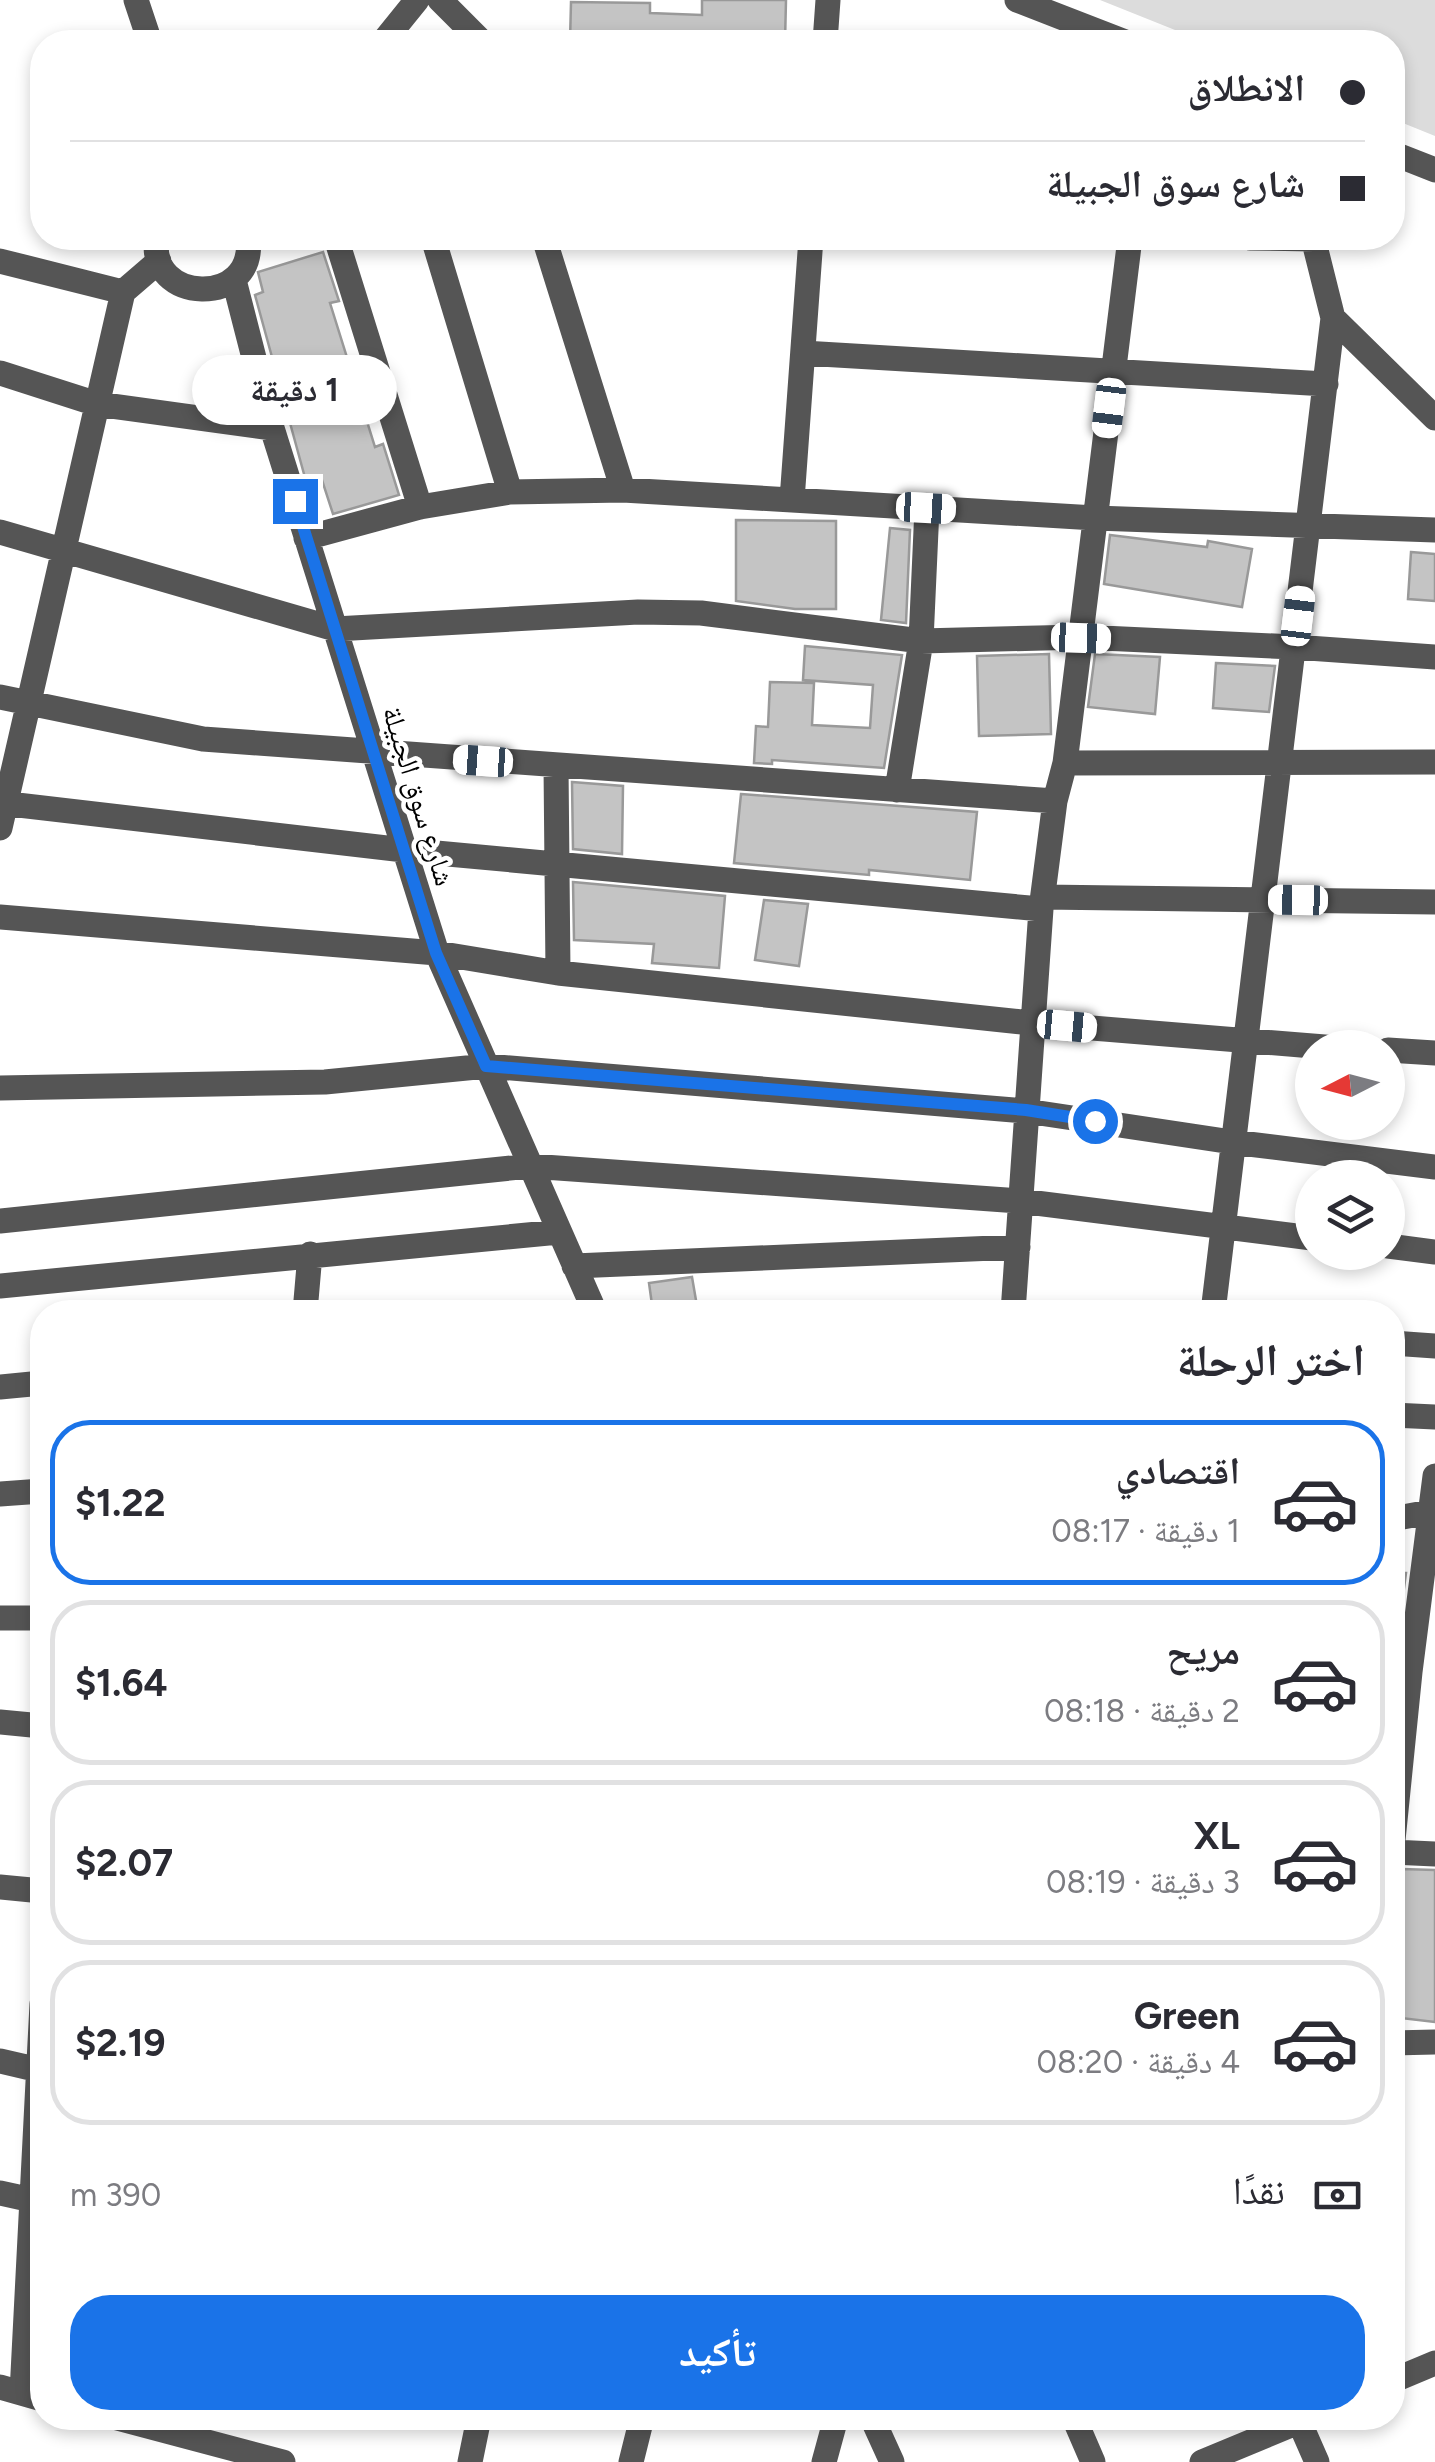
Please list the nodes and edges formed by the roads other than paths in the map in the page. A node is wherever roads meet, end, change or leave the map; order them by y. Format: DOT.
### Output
graph roads {
  1 [pos="136,0"];
  2 [pos="418,0"];
  3 [pos="440,0"];
  4 [pos="828,0"];
  5 [pos="1017,0"];
  6 [pos="146,30"];
  7 [pos="394,30"];
  8 [pos="470,30"];
  9 [pos="826,30"];
  10 [pos="1094,30"];
  11 [pos="1405,158"];
  12 [pos="1435,170"];
  13 [pos="157,250"];
  14 [pos="159,250"];
  15 [pos="247,250"];
  16 [pos="340,250"];
  17 [pos="437,250"];
  18 [pos="548,250"];
  19 [pos="810,250"];
  20 [pos="1129,250"];
  21 [pos="1317,250"];
  22 [pos="0,261"];
  23 [pos="234,280"];
  24 [pos="123,292"];
  25 [pos="1334,318"];
  26 [pos="803,353"];
  27 [pos="1114,371"];
  28 [pos="0,374"];
  29 [pos="1326,384"];
  30 [pos="96,404"];
  31 [pos="1435,418"];
  32 [pos="272,428"];
  33 [pos="623,490"];
  34 [pos="510,492"];
  35 [pos="792,500"];
  36 [pos="420,507"];
  37 [pos="926,508"];
  38 [pos="1096,518"];
  39 [pos="1310,525"];
  40 [pos="1435,530"];
  41 [pos="0,532"];
  42 [pos="306,538"];
  43 [pos="62,550"];
  44 [pos="335,629"];
  45 [pos="1081,638"];
  46 [pos="921,641"];
  47 [pos="1294,647"];
  48 [pos="1435,657"];
  49 [pos="0,697"];
  50 [pos="28,704"];
  51 [pos="374,754"];
  52 [pos="1065,762"];
  53 [pos="1280,762"];
  54 [pos="1435,762"];
  55 [pos="556,766"];
  56 [pos="896,790"];
  57 [pos="1055,801"];
  58 [pos="2,811"];
  59 [pos="404,850"];
  60 [pos="556,864"];
  61 [pos="1264,900"];
  62 [pos="1435,902"];
  63 [pos="1042,903"];
  64 [pos="0,917"];
  65 [pos="436,953"];
  66 [pos="558,973"];
  67 [pos="1032,1023"];
  68 [pos="1245,1042"];
  69 [pos="1295,1045"];
  70 [pos="1405,1051"];
  71 [pos="1435,1053"];
  72 [pos="486,1066"];
  73 [pos="0,1088"];
  74 [pos="1026,1110"];
  75 [pos="1232,1142"];
  76 [pos="530,1166"];
  77 [pos="1435,1168"];
  78 [pos="1020,1201"];
  79 [pos="0,1221"];
  80 [pos="1222,1228"];
  81 [pos="560,1232"];
  82 [pos="1295,1236"];
  83 [pos="1018,1247"];
  84 [pos="1405,1248"];
  85 [pos="1435,1252"];
  86 [pos="310,1254"];
  87 [pos="574,1266"];
  88 [pos="0,1286"];
  89 [pos="306,1300"];
  90 [pos="590,1300"];
  91 [pos="1015,1300"];
  92 [pos="1214,1300"];
  93 [pos="1405,1344"];
  94 [pos="1435,1346"];
  95 [pos="30,1384"];
  96 [pos="0,1387"];
  97 [pos="1405,1416"];
  98 [pos="1435,1417"];
  99 [pos="1435,1476"];
  100 [pos="30,1492"];
  101 [pos="0,1494"];
  102 [pos="1433,1511"];
  103 [pos="1405,1516"];
  104 [pos="0,1618"];
  105 [pos="30,1618"];
  106 [pos="1412,1672"];
  107 [pos="0,1722"];
  108 [pos="30,1725"];
  109 [pos="1405,1735"];
  110 [pos="1405,1852"];
  111 [pos="1435,1854"];
  112 [pos="0,1887"];
  113 [pos="30,1890"];
  114 [pos="1405,2042"];
  115 [pos="1435,2042"];
  116 [pos="0,2061"];
  117 [pos="30,2068"];
  118 [pos="0,2193"];
  119 [pos="30,2200"];
  120 [pos="30,2235"];
  121 [pos="1435,2362"];
  122 [pos="1405,2375"];
  123 [pos="21,2393"];
  124 [pos="212,2430"];
  125 [pos="477,2430"];
  126 [pos="639,2430"];
  127 [pos="833,2430"];
  128 [pos="877,2430"];
  129 [pos="1079,2430"];
  130 [pos="1250,2430"];
  131 [pos="1307,2430"];
  132 [pos="284,2462"];
  133 [pos="470,2462"];
  134 [pos="631,2462"];
  135 [pos="824,2462"];
  136 [pos="892,2462"];
  137 [pos="1093,2462"];
  138 [pos="1202,2462"];
  139 [pos="1317,2462"];
  1 -- 6 [label="street"];
  2 -- 7 [label="street"];
  3 -- 8 [label="street"];
  4 -- 9 [label="street"];
  5 -- 10 [label="street"];
  11 -- 12 [label="street"];
  13 -- 24 [label="street"];
  14 -- 23 [label="street"];
  15 -- 23 [label="street"];
  16 -- 36 [label="street"];
  17 -- 34 [label="street"];
  18 -- 33 [label="street"];
  19 -- 26 [label="street"];
  20 -- 27 [label="street"];
  21 -- 25 [label="street"];
  22 -- 24 [label="street"];
  23 -- 32 [label="street, شارع سوق الجبيلة"];
  24 -- 30 [label="street"];
  25 -- 29 [label="street"];
  25 -- 31 [label="street"];
  26 -- 27 [label="street"];
  26 -- 35 [label="street"];
  27 -- 29 [label="street"];
  27 -- 38 [label="street"];
  28 -- 30 [label="street"];
  29 -- 39 [label="street"];
  30 -- 32 [label="street"];
  30 -- 43 [label="street"];
  32 -- 42 [label="street, شارع سوق الجبيلة"];
  33 -- 34 [label="street"];
  33 -- 35 [label="street"];
  34 -- 36 [label="street"];
  35 -- 37 [label="street"];
  36 -- 42 [label="street"];
  37 -- 38 [label="street"];
  37 -- 46 [label="street"];
  38 -- 39 [label="street"];
  38 -- 45 [label="street"];
  39 -- 40 [label="street"];
  39 -- 47 [label="street"];
  41 -- 43 [label="street"];
  42 -- 44 [label="street, شارع سوق الجبيلة"];
  43 -- 44 [label="street"];
  43 -- 50 [label="street"];
  44 -- 46 [label="street"];
  44 -- 51 [label="street, شارع سوق الجبيلة"];
  45 -- 46 [label="street"];
  45 -- 47 [label="street"];
  45 -- 52 [label="street"];
  46 -- 56 [label="street"];
  47 -- 48 [label="street"];
  47 -- 53 [label="street"];
  49 -- 50 [label="street"];
  50 -- 51 [label="street"];
  50 -- 58 [label="street"];
  51 -- 55 [label="street"];
  51 -- 59 [label="street, شارع سوق الجبيلة"];
  52 -- 53 [label="street"];
  52 -- 57 [label="street"];
  53 -- 54 [label="street"];
  53 -- 61 [label="street"];
  55 -- 56 [label="street"];
  55 -- 60 [label="street"];
  56 -- 57 [label="street"];
  57 -- 63 [label="street"];
  58 -- 59 [label="street"];
  59 -- 60 [label="street"];
  59 -- 65 [label="street, شارع سوق الجبيلة"];
  60 -- 63 [label="street"];
  60 -- 66 [label="street"];
  61 -- 62 [label="street"];
  61 -- 63 [label="street"];
  61 -- 68 [label="street"];
  63 -- 67 [label="street"];
  64 -- 65 [label="street"];
  65 -- 66 [label="street"];
  65 -- 72 [label="street, شارع سوق الجبيلة"];
  66 -- 67 [label="street"];
  67 -- 68 [label="street"];
  67 -- 74 [label="street"];
  68 -- 69 [label="street"];
  68 -- 75 [label="street"];
  70 -- 71 [label="street"];
  72 -- 73 [label="street"];
  72 -- 74 [label="street"];
  72 -- 76 [label="street, شارع سوق الجبيلة"];
  74 -- 75 [label="street"];
  74 -- 78 [label="street"];
  75 -- 77 [label="street"];
  75 -- 80 [label="street"];
  76 -- 78 [label="street"];
  76 -- 79 [label="street"];
  76 -- 81 [label="street, شارع سوق الجبيلة"];
  78 -- 80 [label="street"];
  78 -- 83 [label="street"];
  80 -- 82 [label="street"];
  80 -- 92 [label="street"];
  81 -- 86 [label="street"];
  81 -- 87 [label="street, شارع سوق الجبيلة"];
  83 -- 87 [label="street"];
  83 -- 91 [label="street"];
  84 -- 85 [label="street"];
  86 -- 88 [label="street"];
  86 -- 89 [label="street"];
  87 -- 90 [label="street, شارع سوق الجبيلة"];
  93 -- 94 [label="street"];
  95 -- 96 [label="street"];
  97 -- 98 [label="street"];
  99 -- 102 [label="street"];
  100 -- 101 [label="street"];
  102 -- 103 [label="street"];
  102 -- 106 [label="street"];
  104 -- 105 [label="street"];
  106 -- 109 [label="street"];
  107 -- 108 [label="street"];
  110 -- 111 [label="street"];
  112 -- 113 [label="street"];
  114 -- 115 [label="street"];
  116 -- 117 [label="street"];
  118 -- 119 [label="street"];
  120 -- 123 [label="street"];
  121 -- 122 [label="street"];
  124 -- 132 [label="street"];
  125 -- 133 [label="street"];
  126 -- 134 [label="street"];
  127 -- 135 [label="street"];
  128 -- 136 [label="street"];
  129 -- 137 [label="street"];
  130 -- 138 [label="street"];
  131 -- 139 [label="street"];
}
